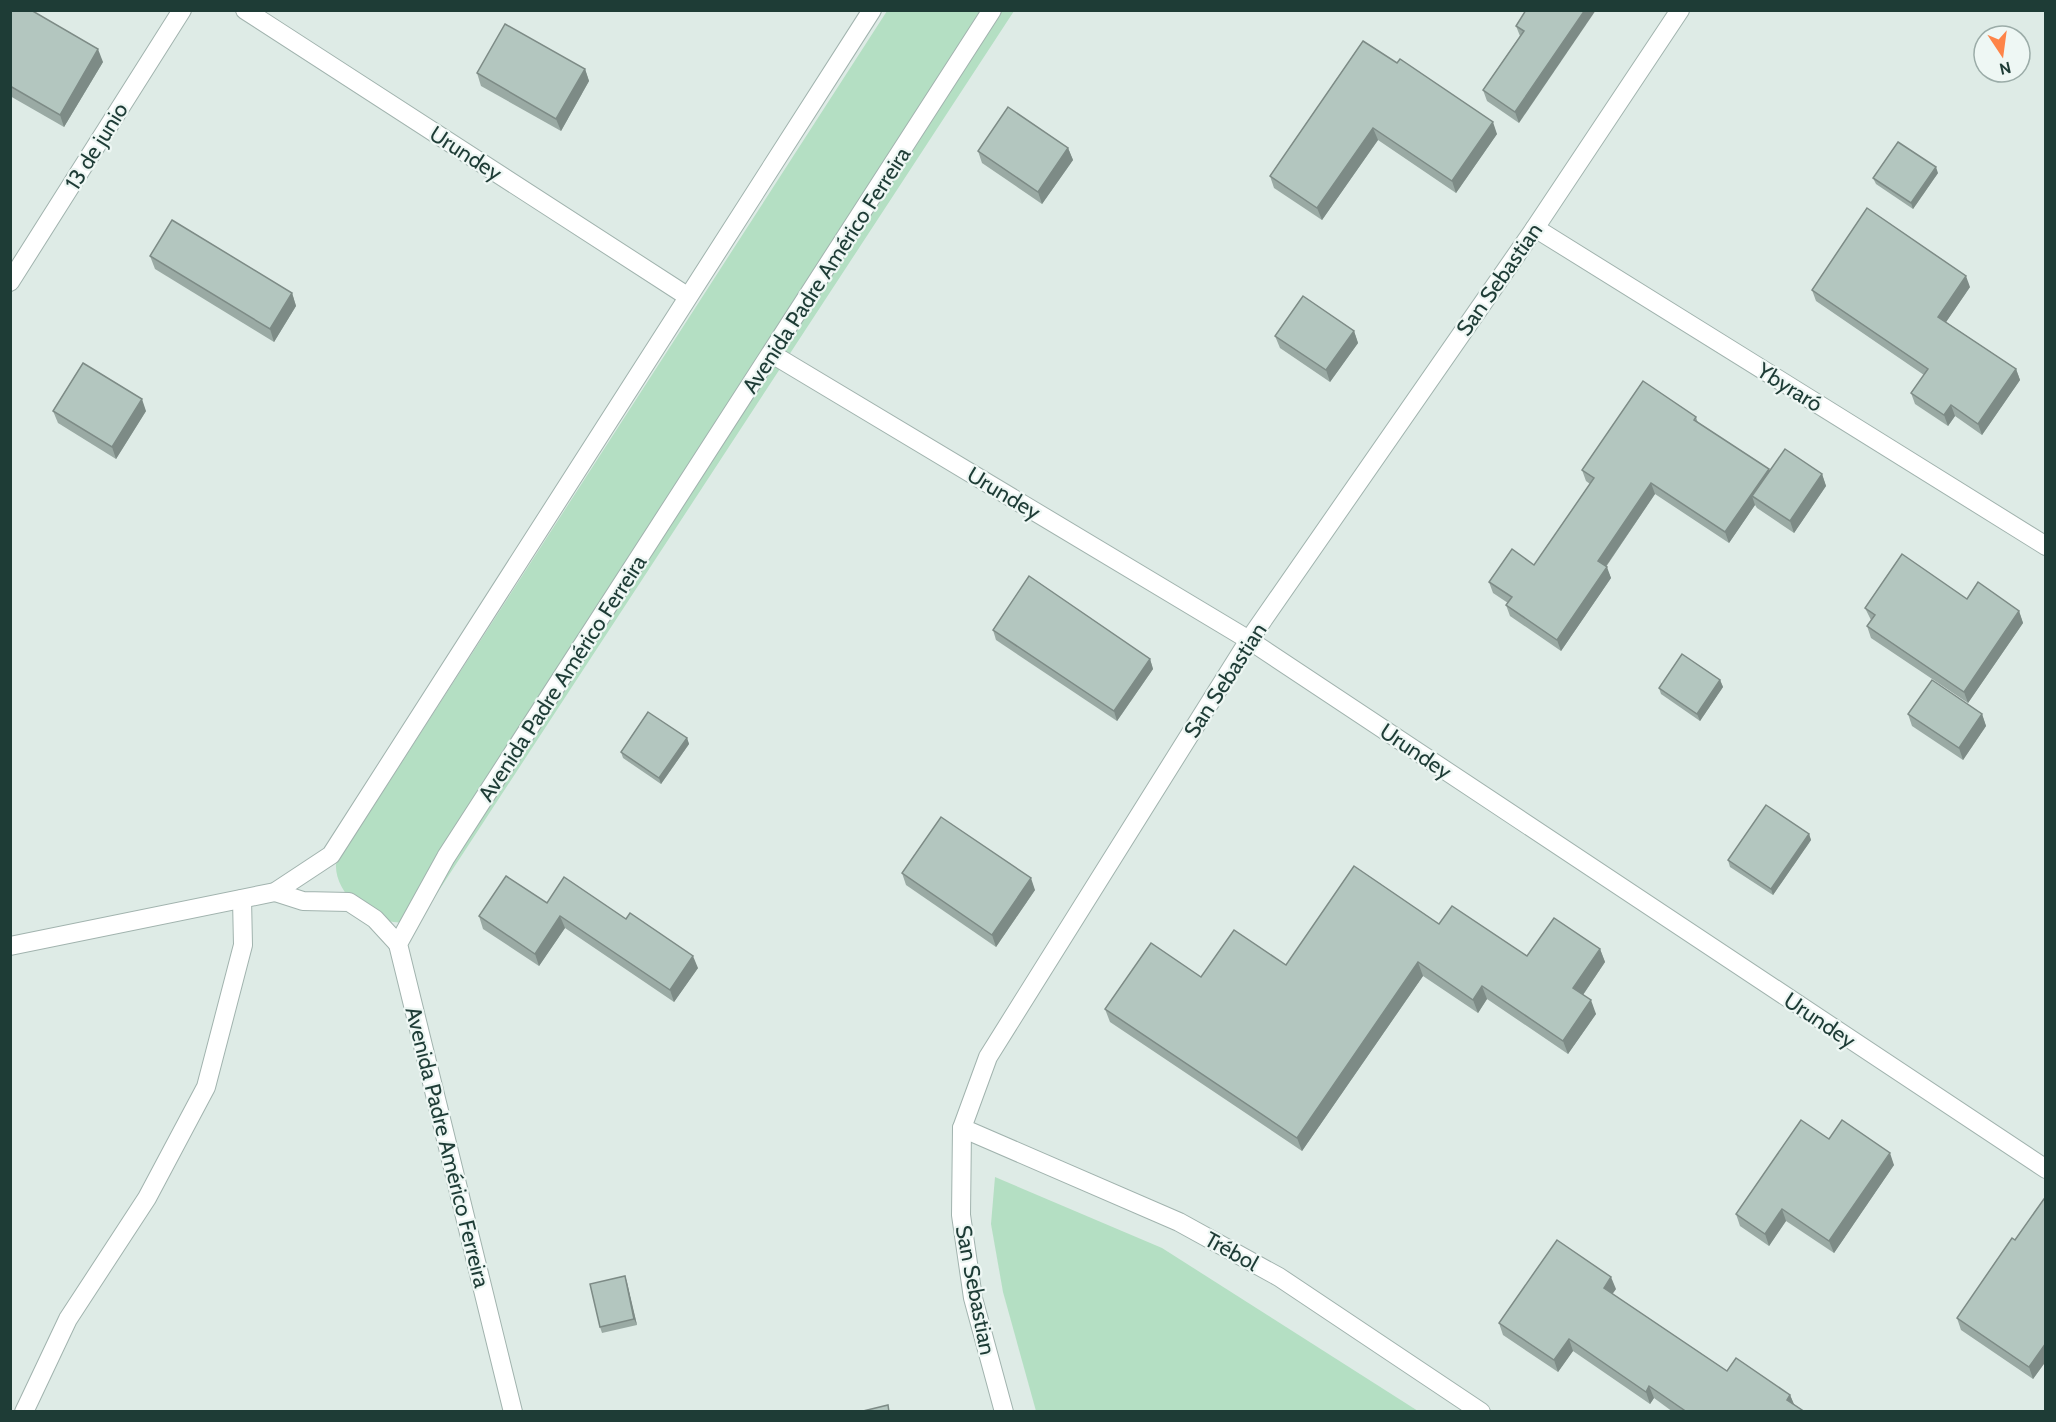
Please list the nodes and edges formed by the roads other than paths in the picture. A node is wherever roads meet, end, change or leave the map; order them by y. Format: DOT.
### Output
graph roads {
  1 [pos="182,10"];
  2 [pos="246,10"];
  3 [pos="872,10"];
  4 [pos="992,10"];
  5 [pos="1680,10"];
  6 [pos="1535,228"];
  7 [pos="10,282"];
  8 [pos="687,296"];
  9 [pos="772,354"];
  10 [pos="2046,546"];
  11 [pos="1249,640"];
  12 [pos="274,892"];
  13 [pos="242,899"];
  14 [pos="398,944"];
  15 [pos="10,946"];
  16 [pos="962,1128"];
  17 [pos="2046,1169"];
  18 [pos="24,1412"];
  19 [pos="513,1412"];
  20 [pos="1004,1412"];
  21 [pos="1481,1412"];
  1 -- 7 [label="street, 13 de junio"];
  2 -- 8 [label="street, Urundey"];
  3 -- 8 [label="street"];
  4 -- 9 [label="street, Avenida Padre Américo Ferreira"];
  5 -- 6 [label="street, San Sebastian"];
  6 -- 10 [label="street, Ybyraró"];
  6 -- 11 [label="street, San Sebastian"];
  8 -- 12 [label="street"];
  9 -- 11 [label="street, Urundey"];
  9 -- 14 [label="street, Avenida Padre Américo Ferreira"];
  11 -- 16 [label="street, San Sebastian"];
  11 -- 17 [label="street, Urundey"];
  12 -- 13 [label="street"];
  12 -- 14 [label="street"];
  13 -- 15 [label="street"];
  13 -- 18 [label="street"];
  14 -- 19 [label="street, Avenida Padre Américo Ferreira"];
  16 -- 20 [label="street, San Sebastian"];
  16 -- 21 [label="street, Trébol"];
}
